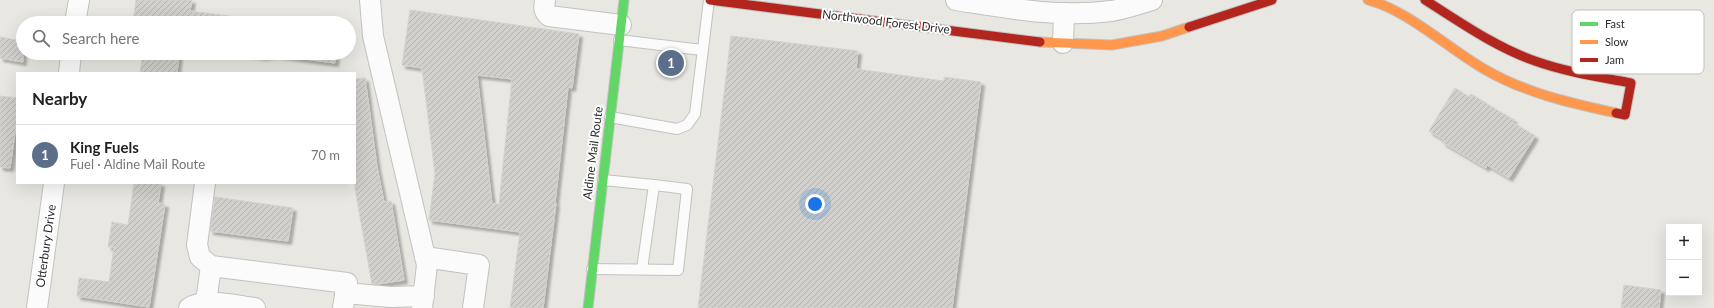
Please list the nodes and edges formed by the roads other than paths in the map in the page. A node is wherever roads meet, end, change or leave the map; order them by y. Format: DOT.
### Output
graph roads {
  1 [pos="78,0"];
  2 [pos="370,0"];
  3 [pos="545,0"];
  4 [pos="622,0"];
  5 [pos="710,0"];
  6 [pos="956,0"];
  7 [pos="1272,0"];
  8 [pos="1368,0"];
  9 [pos="1425,0"];
  10 [pos="1148,1"];
  11 [pos="982,2"];
  12 [pos="1064,13"];
  13 [pos="77,16"];
  14 [pos="620,32"];
  15 [pos="1063,43"];
  16 [pos="702,50"];
  17 [pos="71,60"];
  18 [pos="1572,71"];
  19 [pos="69,72"];
  20 [pos="1584,74"];
  21 [pos="610,118"];
  22 [pos="603,180"];
  23 [pos="54,184"];
  24 [pos="205,184"];
  25 [pos="654,185"];
  26 [pos="425,257"];
  27 [pos="211,266"];
  28 [pos="592,269"];
  29 [pos="642,270"];
  30 [pos="344,300"];
  31 [pos="423,302"];
  32 [pos="197,305"];
  33 [pos="37,308"];
  34 [pos="255,308"];
  35 [pos="473,308"];
  36 [pos="588,308"];
  1 -- 13 [label="street"];
  2 -- 26 [label="street"];
  3 -- 14 [label="street"];
  4 -- 14 [label="street, Aldine Mail Route"];
  5 -- 15 [label="street, Northwood Forest Drive"];
  5 -- 16 [label="lane"];
  6 -- 11 [label="street"];
  7 -- 15 [label="street, Northwood Forest Drive"];
  8 -- 20 [label="street"];
  9 -- 18 [label="street"];
  10 -- 12 [label="street"];
  11 -- 12 [label="street"];
  12 -- 15 [label="street"];
  14 -- 16 [label="lane"];
  14 -- 21 [label="street, Aldine Mail Route"];
  16 -- 21 [label="lane"];
  17 -- 19 [label="street"];
  21 -- 22 [label="street, Aldine Mail Route"];
  22 -- 25 [label="lane"];
  22 -- 28 [label="street, Aldine Mail Route"];
  23 -- 33 [label="street, Otterbury Drive"];
  24 -- 27 [label="street"];
  25 -- 29 [label="lane"];
  25 -- 29 [label="lane"];
  26 -- 31 [label="street"];
  26 -- 35 [label="street"];
  27 -- 30 [label="street"];
  27 -- 32 [label="street"];
  28 -- 29 [label="lane"];
  28 -- 36 [label="street, Aldine Mail Route"];
  30 -- 31 [label="street"];
  32 -- 34 [label="street"];
}
